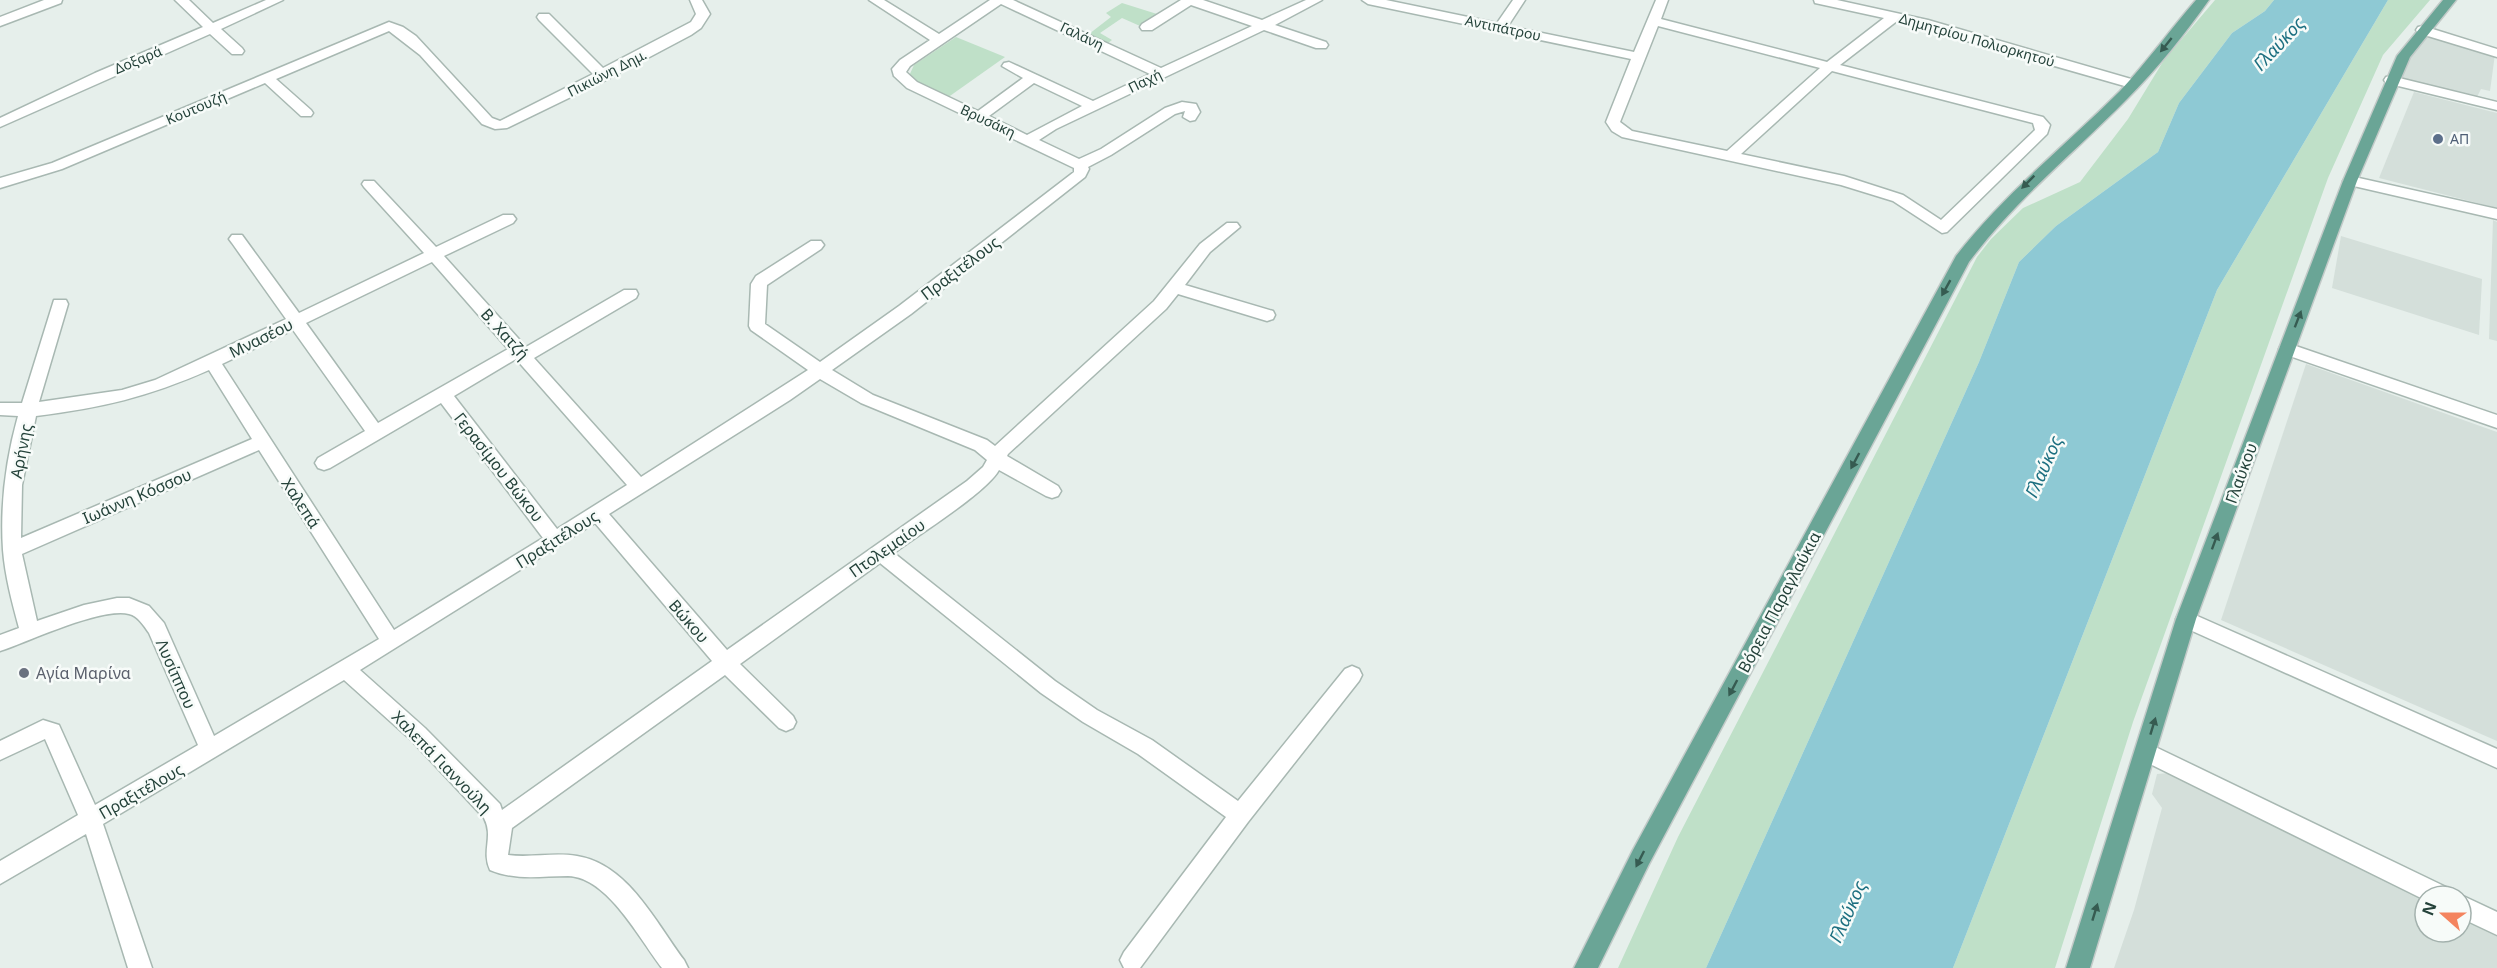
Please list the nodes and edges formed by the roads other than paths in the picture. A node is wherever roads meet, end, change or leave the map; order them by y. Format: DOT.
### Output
graph roads {
  1 [pos="56,0"];
  2 [pos="181,0"];
  3 [pos="277,0"];
  4 [pos="696,0"];
  5 [pos="874,0"];
  6 [pos="1001,0"];
  7 [pos="1190,0"];
  8 [pos="1316,0"];
  9 [pos="1373,0"];
  10 [pos="1519,0"];
  11 [pos="1662,0"];
  12 [pos="1820,0"];
  13 [pos="2203,0"];
  14 [pos="2450,0"];
  15 [pos="1895,16"];
  16 [pos="544,17"];
  17 [pos="1653,21"];
  18 [pos="0,22"];
  19 [pos="1262,25"];
  20 [pos="1147,27"];
  21 [pos="213,28"];
  22 [pos="1500,28"];
  23 [pos="2423,30"];
  24 [pos="939,40"];
  25 [pos="1321,45"];
  26 [pos="237,51"];
  27 [pos="2497,53"];
  28 [pos="1639,57"];
  29 [pos="1009,66"];
  30 [pos="1830,66"];
  31 [pos="1160,74"];
  32 [pos="603,76"];
  33 [pos="1033,77"];
  34 [pos="267,78"];
  35 [pos="2391,80"];
  36 [pos="2133,84"];
  37 [pos="1094,106"];
  38 [pos="2497,106"];
  39 [pos="306,113"];
  40 [pos="979,117"];
  41 [pos="1190,117"];
  42 [pos="510,122"];
  43 [pos="0,123"];
  44 [pos="1029,140"];
  45 [pos="1729,157"];
  46 [pos="1079,165"];
  47 [pos="2350,181"];
  48 [pos="0,183"];
  49 [pos="369,184"];
  50 [pos="2497,214"];
  51 [pos="508,219"];
  52 [pos="1232,227"];
  53 [pos="237,239"];
  54 [pos="816,245"];
  55 [pos="434,255"];
  56 [pos="1174,287"];
  57 [pos="630,294"];
  58 [pos="60,304"];
  59 [pos="1267,315"];
  60 [pos="297,321"];
  61 [pos="2287,349"];
  62 [pos="521,353"];
  63 [pos="212,362"];
  64 [pos="820,371"];
  65 [pos="443,394"];
  66 [pos="0,409"];
  67 [pos="29,411"];
  68 [pos="2497,422"];
  69 [pos="376,433"];
  70 [pos="261,442"];
  71 [pos="996,457"];
  72 [pos="324,463"];
  73 [pos="639,487"];
  74 [pos="1052,490"];
  75 [pos="597,513"];
  76 [pos="555,540"];
  77 [pos="12,550"];
  78 [pos="880,553"];
  79 [pos="2186,619"];
  80 [pos="30,633"];
  81 [pos="391,642"];
  82 [pos="0,644"];
  83 [pos="726,663"];
  84 [pos="345,669"];
  85 [pos="1352,675"];
  86 [pos="786,722"];
  87 [pos="210,750"];
  88 [pos="0,751"];
  89 [pos="2145,751"];
  90 [pos="2497,759"];
  91 [pos="1240,816"];
  92 [pos="90,820"];
  93 [pos="500,824"];
  94 [pos="0,873"];
  95 [pos="2416,884"];
  96 [pos="2473,912"];
  97 [pos="2497,924"];
  98 [pos="1132,960"];
  99 [pos="140,968"];
  100 [pos="676,968"];
  101 [pos="1586,968"];
  102 [pos="2078,968"];
  1 -- 18 [label="street"];
  2 -- 21 [label="street"];
  3 -- 21 [label="street, Δοξαρά"];
  4 -- 32 [label="street, Πικιώνη Δημ."];
  5 -- 24 [label="street"];
  6 -- 24 [label="street"];
  6 -- 31 [label="street, Γαλάνη"];
  7 -- 19 [label="street"];
  7 -- 20 [label="street"];
  8 -- 19 [label="street, Παχή"];
  9 -- 22 [label="street, Αντιπάτρου"];
  10 -- 22 [label="street"];
  11 -- 17 [label="street"];
  12 -- 15 [label="street, Δημητρίου Πολιορκητού"];
  13 -- 36 [label="main road, Βόρεια Παραγλαύκια, one-way"];
  14 -- 23 [label="main road, Γλαύκου"];
  15 -- 30 [label="street"];
  15 -- 36 [label="street, Δημητρίου Πολιορκητού"];
  16 -- 32 [label="street"];
  17 -- 28 [label="street"];
  17 -- 30 [label="street"];
  19 -- 25 [label="street"];
  19 -- 31 [label="street, Παχή"];
  21 -- 26 [label="street"];
  21 -- 43 [label="street, Δοξαρά"];
  22 -- 28 [label="street, Αντιπάτρου"];
  23 -- 27 [label="street"];
  23 -- 35 [label="main road, Γλαύκου"];
  24 -- 40 [label="street, Βρυσάκη"];
  28 -- 45 [label="street"];
  29 -- 33 [label="street"];
  30 -- 45 [label="street"];
  30 -- 45 [label="street"];
  31 -- 37 [label="street, Παχή"];
  32 -- 42 [label="street, Πικιώνη Δημ."];
  33 -- 37 [label="street"];
  33 -- 40 [label="street"];
  34 -- 39 [label="street"];
  34 -- 42 [label="street, Κουτουζή"];
  34 -- 48 [label="street, Κουτουζή"];
  35 -- 38 [label="street"];
  35 -- 47 [label="main road, Γλαύκου"];
  36 -- 101 [label="main road, Βόρεια Παραγλαύκια, one-way"];
  37 -- 44 [label="street, Παχή"];
  40 -- 44 [label="street, Βρυσάκη"];
  41 -- 46 [label="street"];
  44 -- 46 [label="street, Βρυσάκη"];
  46 -- 64 [label="street, Πραξιτέλους"];
  47 -- 50 [label="street"];
  61 -- 47 [label="main road, Γλαύκου, one-way"];
  49 -- 55 [label="street, Β. Χατζή"];
  51 -- 55 [label="street, Μνασέου"];
  52 -- 56 [label="street, Πτολεμαίου"];
  53 -- 60 [label="street"];
  54 -- 64 [label="street"];
  55 -- 60 [label="street, Μνασέου"];
  55 -- 62 [label="street, Β. Χατζή"];
  56 -- 59 [label="street"];
  56 -- 71 [label="street, Πτολεμαίου"];
  57 -- 62 [label="street"];
  58 -- 67 [label="street, Αρήνης"];
  60 -- 63 [label="street, Μνασέου"];
  60 -- 69 [label="street"];
  61 -- 68 [label="street"];
  79 -- 61 [label="main road, Γλαύκου, one-way"];
  62 -- 65 [label="street"];
  62 -- 73 [label="street, Β. Χατζή"];
  63 -- 67 [label="street, Μνασέου"];
  63 -- 70 [label="street, Χαλεπά"];
  64 -- 71 [label="street"];
  64 -- 73 [label="street, Πραξιτέλους"];
  65 -- 69 [label="street"];
  65 -- 76 [label="street, Γερασίμου Βώκου"];
  66 -- 67 [label="street, Μνασέου"];
  67 -- 77 [label="street, Αρήνης"];
  69 -- 72 [label="street"];
  70 -- 77 [label="street, Ιωάννη Κόσσου"];
  70 -- 81 [label="street, Χαλεπά"];
  71 -- 74 [label="street"];
  71 -- 78 [label="street, Πτολεμαίου"];
  73 -- 75 [label="street, Πραξιτέλους"];
  75 -- 76 [label="street, Πραξιτέλους"];
  75 -- 83 [label="street, Βώκου"];
  76 -- 81 [label="street, Πραξιτέλους"];
  77 -- 80 [label="street, Αρήνης"];
  78 -- 83 [label="street, Πτολεμαίου"];
  78 -- 91 [label="street"];
  89 -- 79 [label="main road, Γλαύκου, one-way"];
  79 -- 90 [label="street"];
  80 -- 82 [label="street"];
  80 -- 87 [label="street, Λυσίππου"];
  81 -- 84 [label="street, Πραξιτέλους"];
  83 -- 86 [label="street, Βώκου"];
  83 -- 93 [label="street, Πτολεμαίου"];
  84 -- 87 [label="street, Πραξιτέλους"];
  84 -- 93 [label="street, Χαλεπά Γιαννούλη"];
  85 -- 91 [label="street"];
  87 -- 92 [label="street, Πραξιτέλους"];
  88 -- 92 [label="street"];
  89 -- 95 [label="street"];
  102 -- 89 [label="main road, Γλαύκου, one-way"];
  91 -- 98 [label="street"];
  92 -- 94 [label="street, Πραξιτέλους"];
  92 -- 99 [label="street"];
  93 -- 100 [label="street, Χαλεπά Γιαννούλη"];
  96 -- 97 [label="street"];
}
